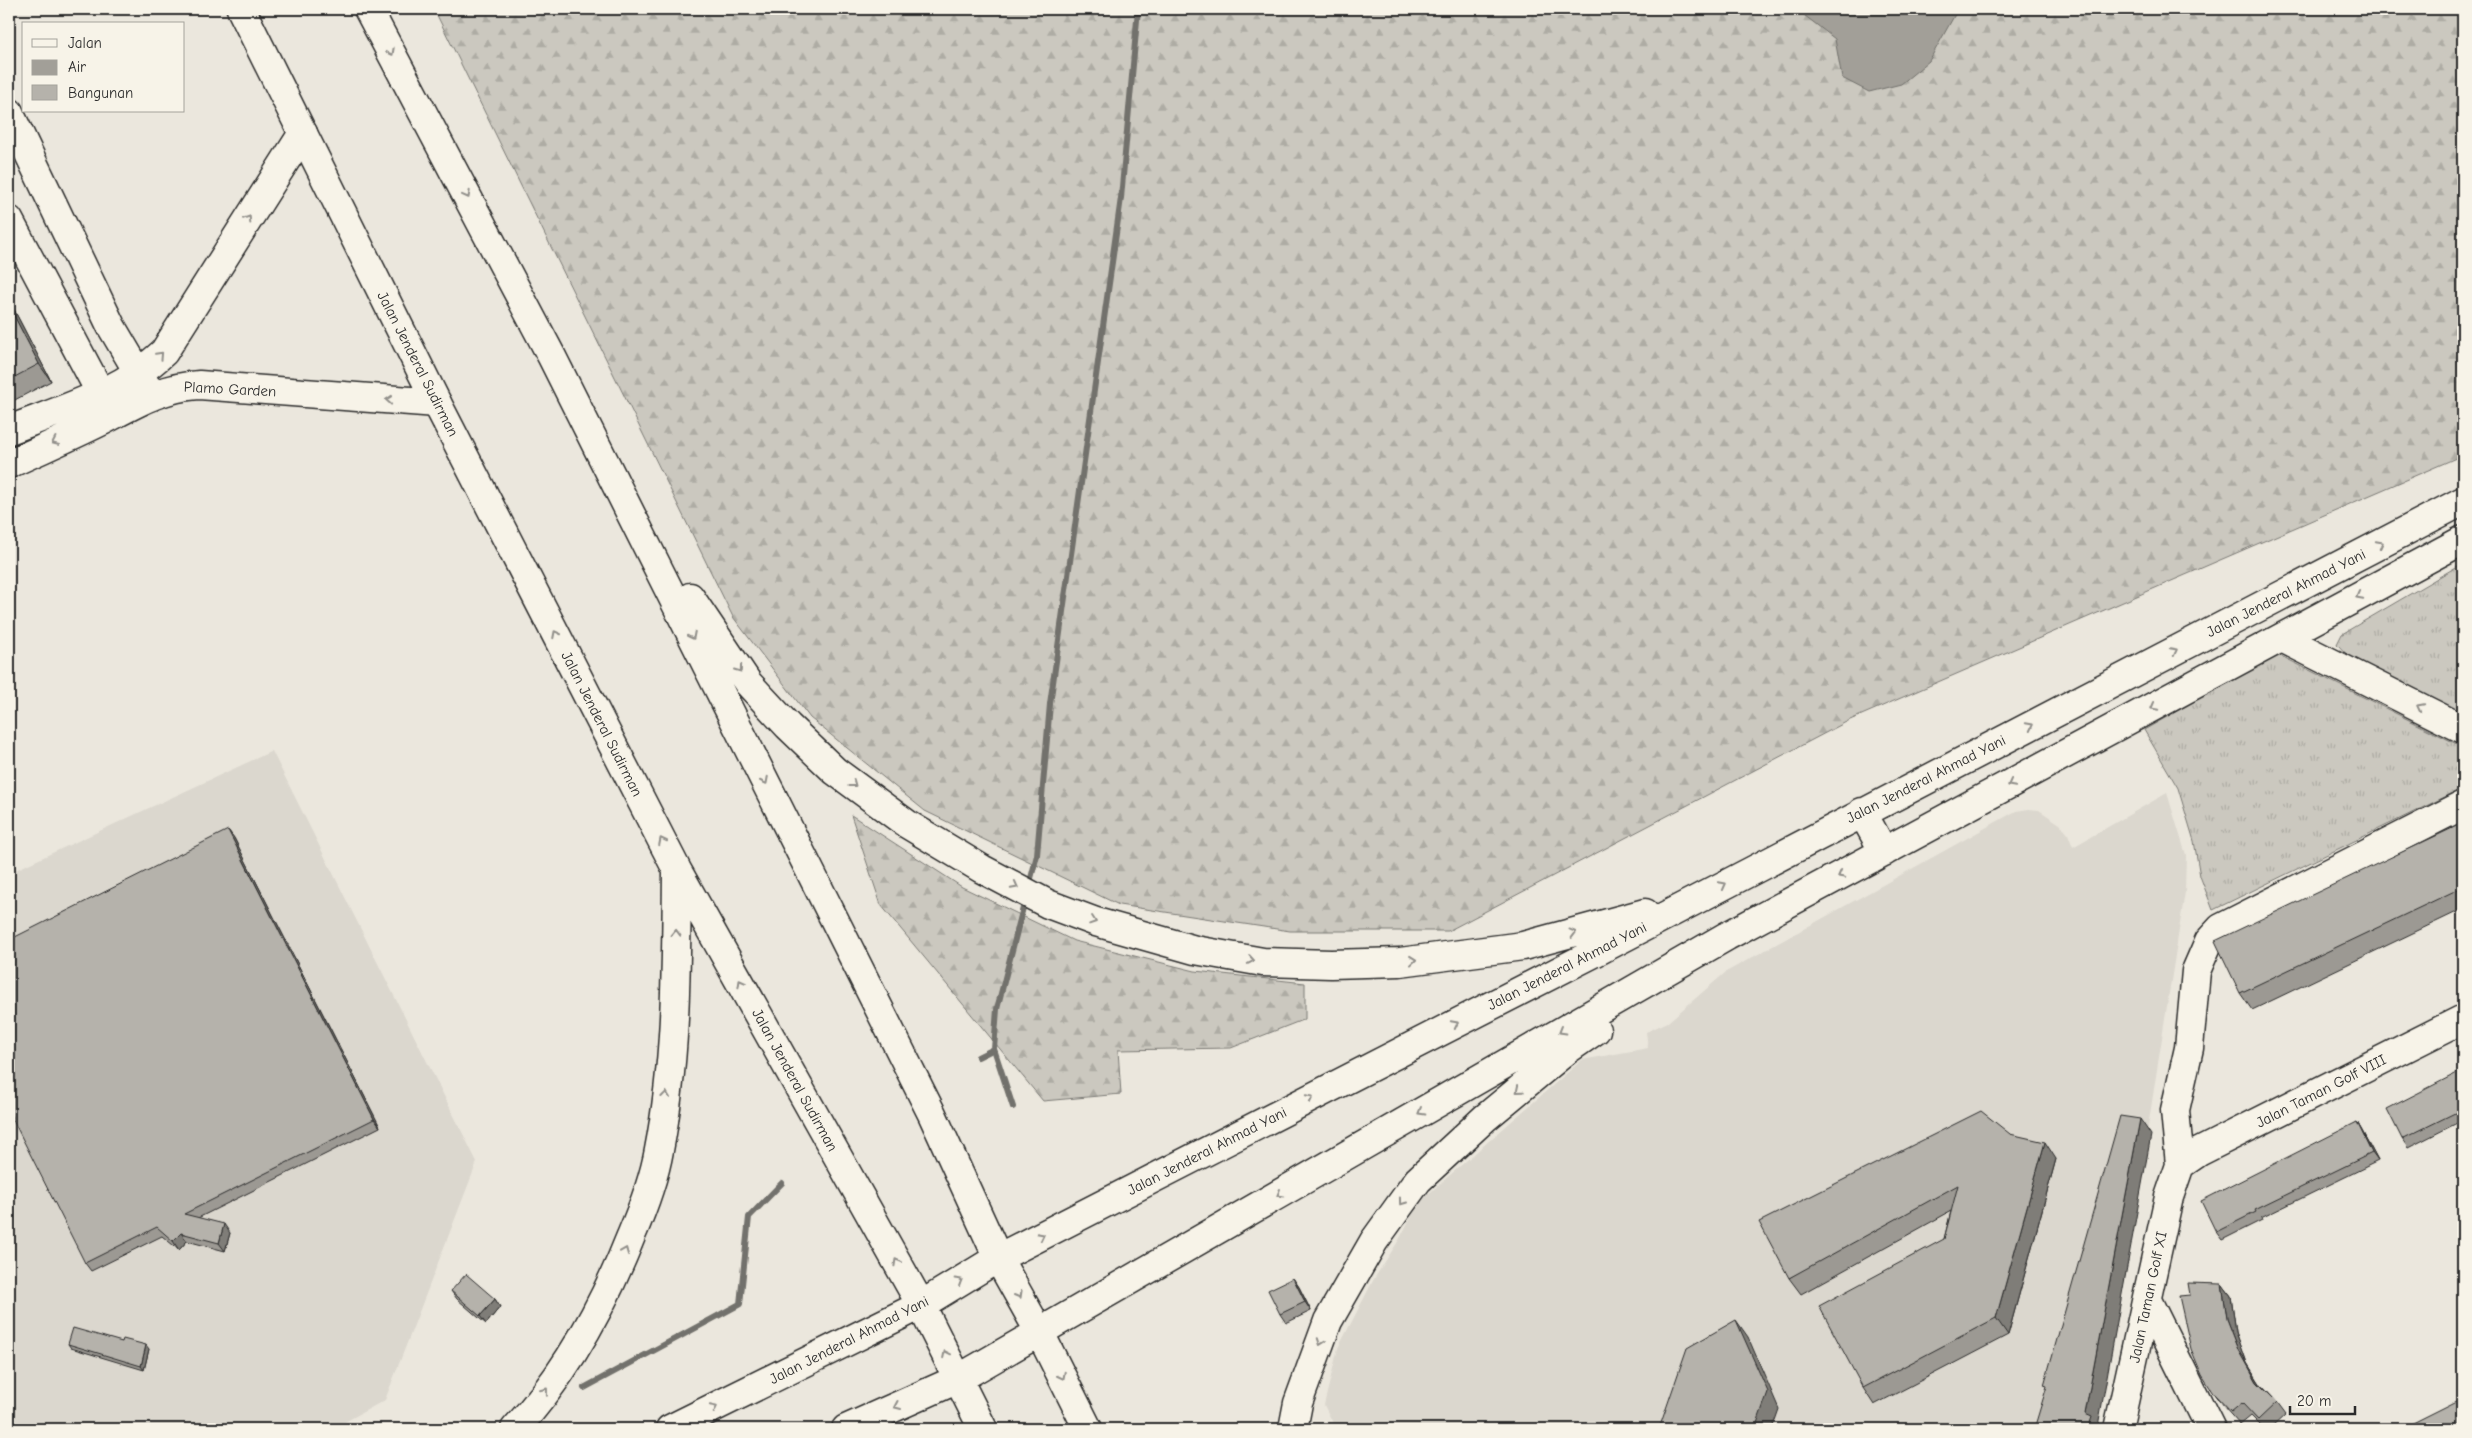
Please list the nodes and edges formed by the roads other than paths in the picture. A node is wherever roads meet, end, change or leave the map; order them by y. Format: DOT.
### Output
graph roads {
  1 [pos="241,9"];
  2 [pos="368,9"];
  3 [pos="10,119"];
  4 [pos="303,133"];
  5 [pos="9,220"];
  6 [pos="111,326"];
  7 [pos="73,341"];
  8 [pos="552,357"];
  9 [pos="145,384"];
  10 [pos="107,404"];
  11 [pos="437,404"];
  12 [pos="9,430"];
  13 [pos="9,464"];
  14 [pos="2463,501"];
  15 [pos="2463,540"];
  16 [pos="2282,638"];
  17 [pos="2463,729"];
  18 [pos="2463,805"];
  19 [pos="1862,812"];
  20 [pos="1884,852"];
  21 [pos="677,870"];
  22 [pos="1696,899"];
  23 [pos="1727,936"];
  24 [pos="2463,1019"];
  25 [pos="2180,1165"];
  26 [pos="998,1258"];
  27 [pos="2147,1300"];
  28 [pos="921,1305"];
  29 [pos="1040,1333"];
  30 [pos="958,1379"];
  31 [pos="1294,1428"];
  32 [pos="515,1429"];
  33 [pos="670,1429"];
  34 [pos="846,1429"];
  35 [pos="983,1429"];
  36 [pos="1088,1429"];
  37 [pos="2118,1429"];
  38 [pos="2211,1429"];
  1 -- 4 [label="main road, Jalan Jenderal Sudirman"];
  2 -- 8 [label="main road, one-way"];
  3 -- 6 [label="main road"];
  9 -- 4 [label="main road, Plamo Garden, one-way"];
  4 -- 11 [label="main road, Jalan Jenderal Sudirman"];
  5 -- 7 [label="main road"];
  6 -- 7 [label="main road"];
  6 -- 9 [label="main road"];
  7 -- 10 [label="main road"];
  8 -- 22 [label="main road, one-way"];
  8 -- 26 [label="main road, one-way"];
  9 -- 10 [label="main road, Plamo Garden"];
  11 -- 9 [label="main road, Plamo Garden, one-way"];
  10 -- 12 [label="main road, Plamo Garden"];
  10 -- 13 [label="main road, Plamo Garden, one-way"];
  21 -- 11 [label="main road, Jalan Jenderal Sudirman, one-way"];
  19 -- 14 [label="main road, Jalan Jenderal Ahmad Yani, one-way"];
  15 -- 16 [label="main road, one-way"];
  17 -- 16 [label="main road, one-way"];
  16 -- 20 [label="main road, one-way"];
  18 -- 25 [label="main road"];
  19 -- 20 [label="main road"];
  22 -- 19 [label="main road, Jalan Jenderal Ahmad Yani, one-way"];
  20 -- 23 [label="main road, one-way"];
  28 -- 21 [label="main road, Jalan Jenderal Sudirman, one-way"];
  32 -- 21 [label="main road, one-way"];
  26 -- 22 [label="main road, Jalan Jenderal Ahmad Yani, one-way"];
  23 -- 29 [label="main road, one-way"];
  23 -- 31 [label="main road, one-way"];
  24 -- 25 [label="main road, Jalan Taman Golf VIII"];
  25 -- 27 [label="main road, Jalan Taman Golf XI"];
  28 -- 26 [label="main road, Jalan Jenderal Ahmad Yani, one-way"];
  26 -- 29 [label="main road, one-way"];
  27 -- 37 [label="main road, Jalan Taman Golf XI"];
  27 -- 38 [label="main road"];
  30 -- 28 [label="main road, Jalan Jenderal Sudirman, one-way"];
  33 -- 28 [label="main road, Jalan Jenderal Ahmad Yani, one-way"];
  29 -- 30 [label="main road"];
  29 -- 36 [label="main road, one-way"];
  30 -- 34 [label="main road, one-way"];
  30 -- 35 [label="main road, Jalan Jenderal Sudirman"];
}
